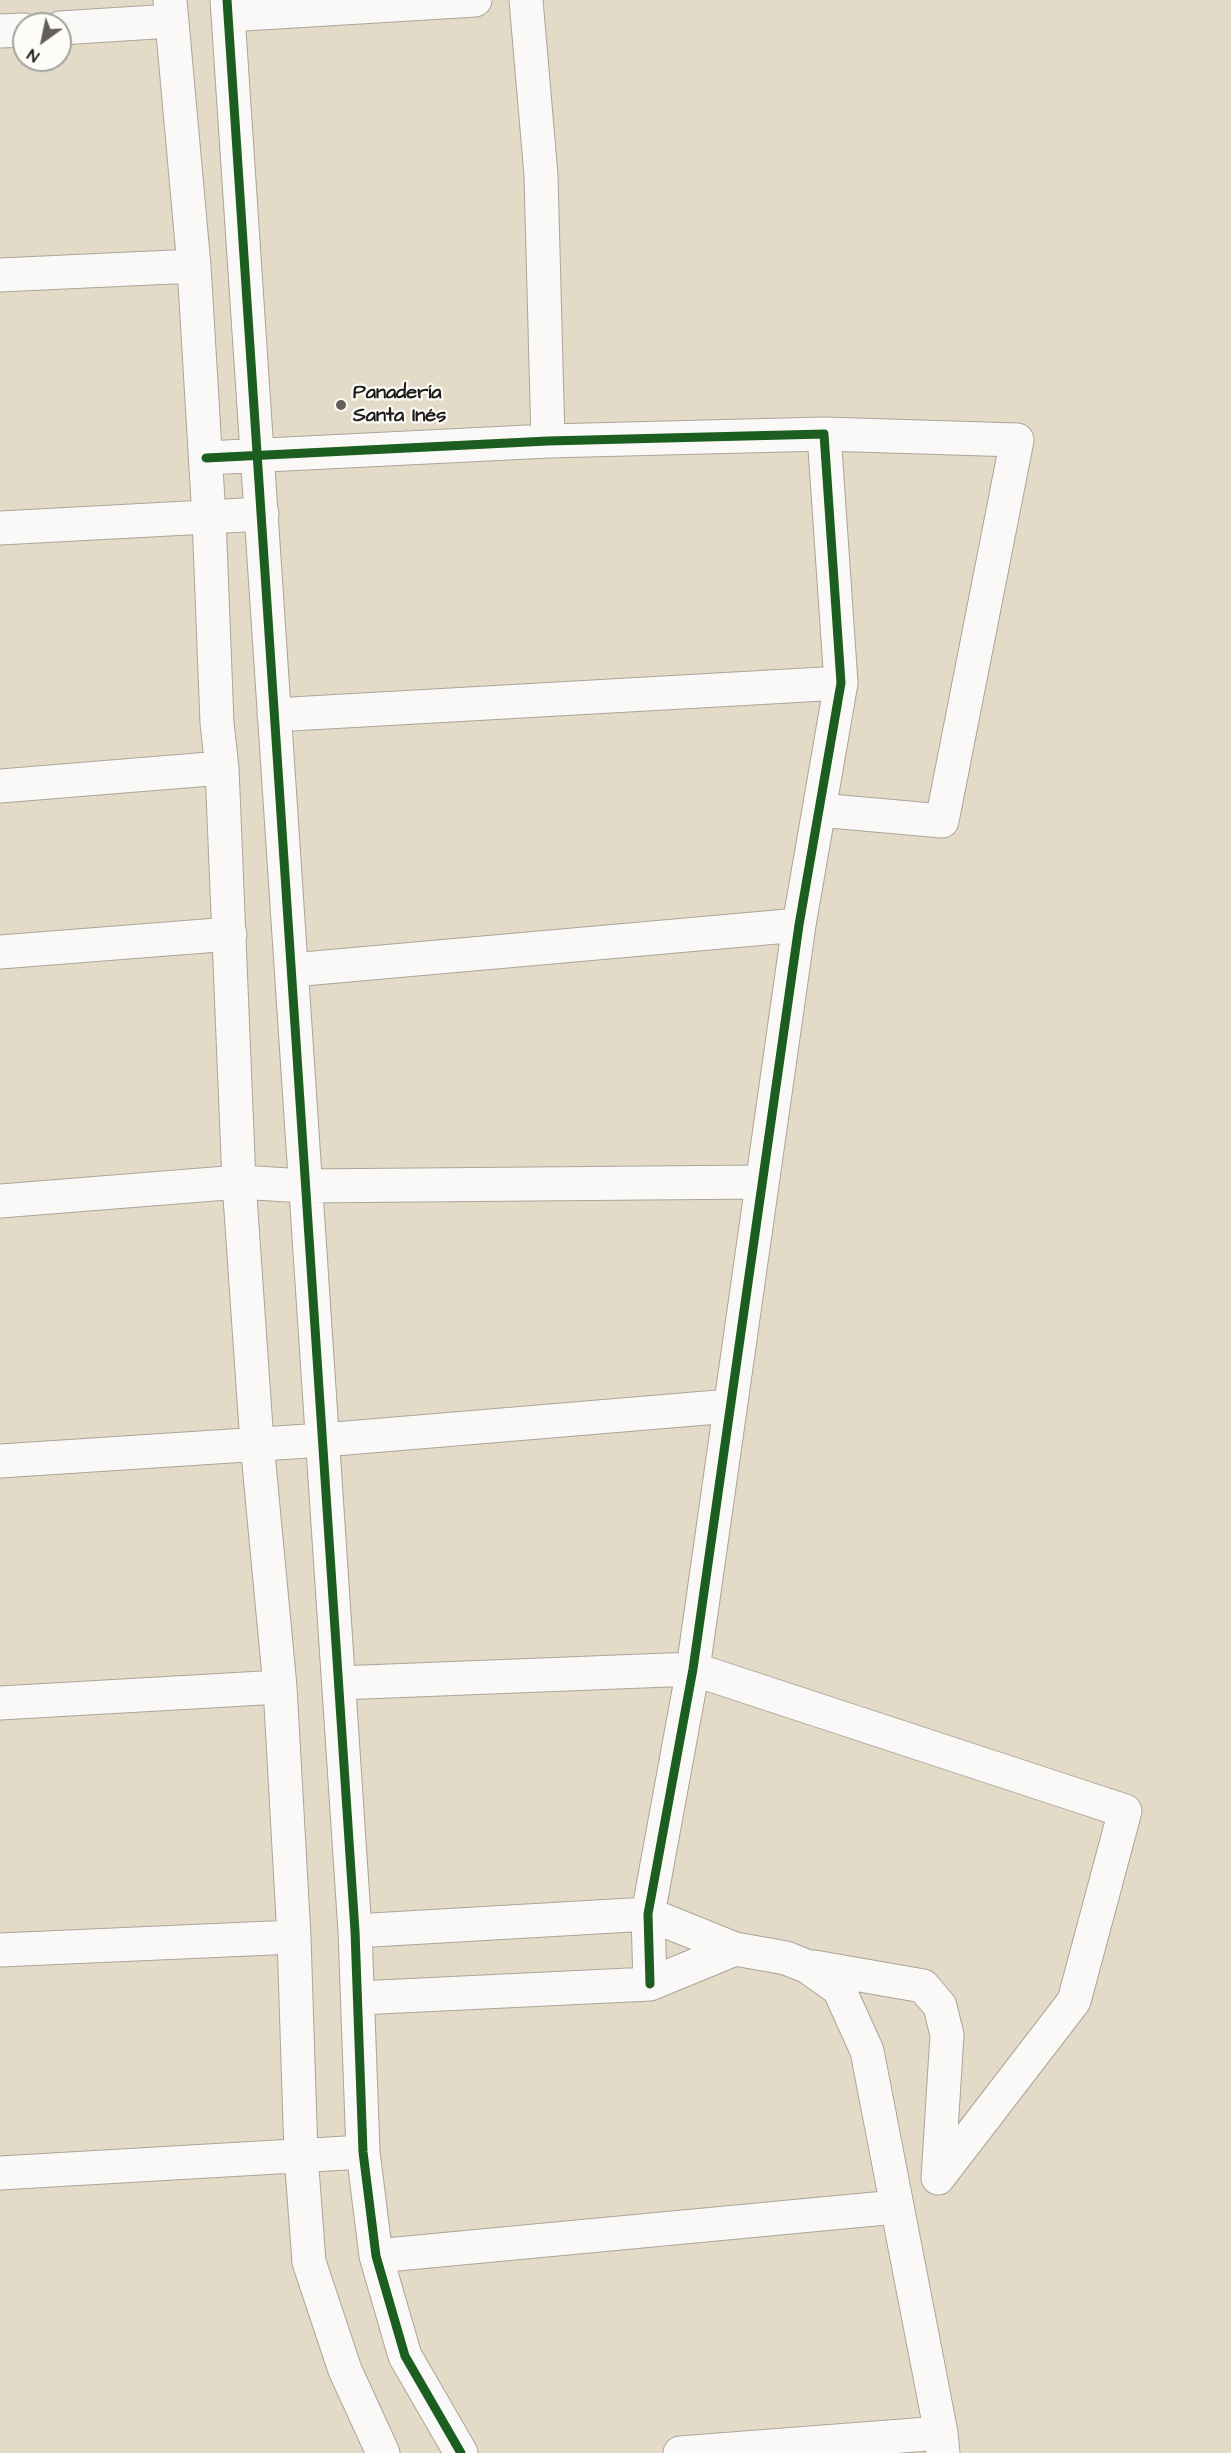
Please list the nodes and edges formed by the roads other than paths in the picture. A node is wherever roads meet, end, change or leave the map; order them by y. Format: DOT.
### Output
graph roads {
  1 [pos="475,0"];
  2 [pos="526,0"];
  3 [pos="228,8"];
  4 [pos="170,11"];
  5 [pos="72,26"];
  6 [pos="194,266"];
  7 [pos="0,275"];
  8 [pos="824,434"];
  9 [pos="548,441"];
  10 [pos="258,454"];
  11 [pos="206,458"];
  12 [pos="262,514"];
  13 [pos="210,518"];
  14 [pos="0,528"];
  15 [pos="841,683"];
  16 [pos="274,716"];
  17 [pos="222,768"];
  18 [pos="0,786"];
  19 [pos="819,810"];
  20 [pos="799,925"];
  21 [pos="230,934"];
  22 [pos="0,952"];
  23 [pos="292,970"];
  24 [pos="239,1182"];
  25 [pos="761,1182"];
  26 [pos="305,1186"];
  27 [pos="0,1201"];
  28 [pos="730,1406"];
  29 [pos="323,1440"];
  30 [pos="257,1443"];
  31 [pos="0,1461"];
  32 [pos="693,1669"];
  33 [pos="339,1683"];
  34 [pos="280,1688"];
  35 [pos="0,1703"];
  36 [pos="648,1914"];
  37 [pos="355,1931"];
  38 [pos="294,1937"];
  39 [pos="735,1948"];
  40 [pos="0,1950"];
  41 [pos="808,1966"];
  42 [pos="650,1984"];
  43 [pos="358,1998"];
  44 [pos="363,2152"];
  45 [pos="301,2155"];
  46 [pos="0,2173"];
  47 [pos="896,2207"];
  48 [pos="376,2256"];
  49 [pos="942,2443"];
  50 [pos="383,2453"];
  51 [pos="461,2453"];
  52 [pos="680,2453"];
  1 -- 3 [label="street"];
  2 -- 9 [label="street"];
  3 -- 10 [label="street"];
  4 -- 5 [label="street"];
  4 -- 6 [label="street"];
  6 -- 7 [label="street"];
  6 -- 11 [label="street"];
  8 -- 9 [label="street"];
  8 -- 15 [label="street"];
  8 -- 19 [label="street"];
  9 -- 10 [label="street"];
  10 -- 11 [label="street"];
  10 -- 12 [label="street"];
  11 -- 13 [label="street"];
  12 -- 13 [label="street"];
  12 -- 16 [label="street"];
  13 -- 14 [label="street"];
  13 -- 17 [label="street"];
  15 -- 16 [label="street"];
  15 -- 19 [label="street"];
  16 -- 23 [label="street"];
  17 -- 18 [label="street"];
  17 -- 21 [label="street"];
  19 -- 20 [label="street"];
  20 -- 23 [label="street"];
  20 -- 25 [label="street"];
  21 -- 22 [label="street"];
  21 -- 24 [label="street"];
  23 -- 26 [label="street"];
  24 -- 26 [label="street"];
  24 -- 27 [label="street"];
  24 -- 30 [label="street"];
  25 -- 26 [label="street"];
  25 -- 28 [label="street"];
  26 -- 29 [label="street"];
  28 -- 29 [label="street"];
  28 -- 32 [label="street"];
  29 -- 30 [label="street"];
  29 -- 33 [label="street"];
  30 -- 31 [label="street"];
  30 -- 34 [label="street"];
  32 -- 33 [label="street"];
  32 -- 36 [label="street"];
  32 -- 41 [label="street"];
  33 -- 37 [label="street"];
  34 -- 35 [label="street"];
  34 -- 38 [label="street"];
  36 -- 37 [label="street"];
  36 -- 39 [label="street"];
  36 -- 42 [label="street"];
  37 -- 43 [label="street"];
  38 -- 40 [label="street"];
  38 -- 45 [label="street"];
  39 -- 41 [label="street"];
  39 -- 42 [label="street"];
  41 -- 47 [label="street"];
  42 -- 43 [label="street"];
  43 -- 44 [label="street"];
  44 -- 45 [label="street"];
  44 -- 48 [label="street"];
  45 -- 46 [label="street"];
  45 -- 50 [label="street"];
  47 -- 48 [label="street"];
  47 -- 49 [label="street"];
  48 -- 51 [label="street"];
  49 -- 52 [label="street"];
}
